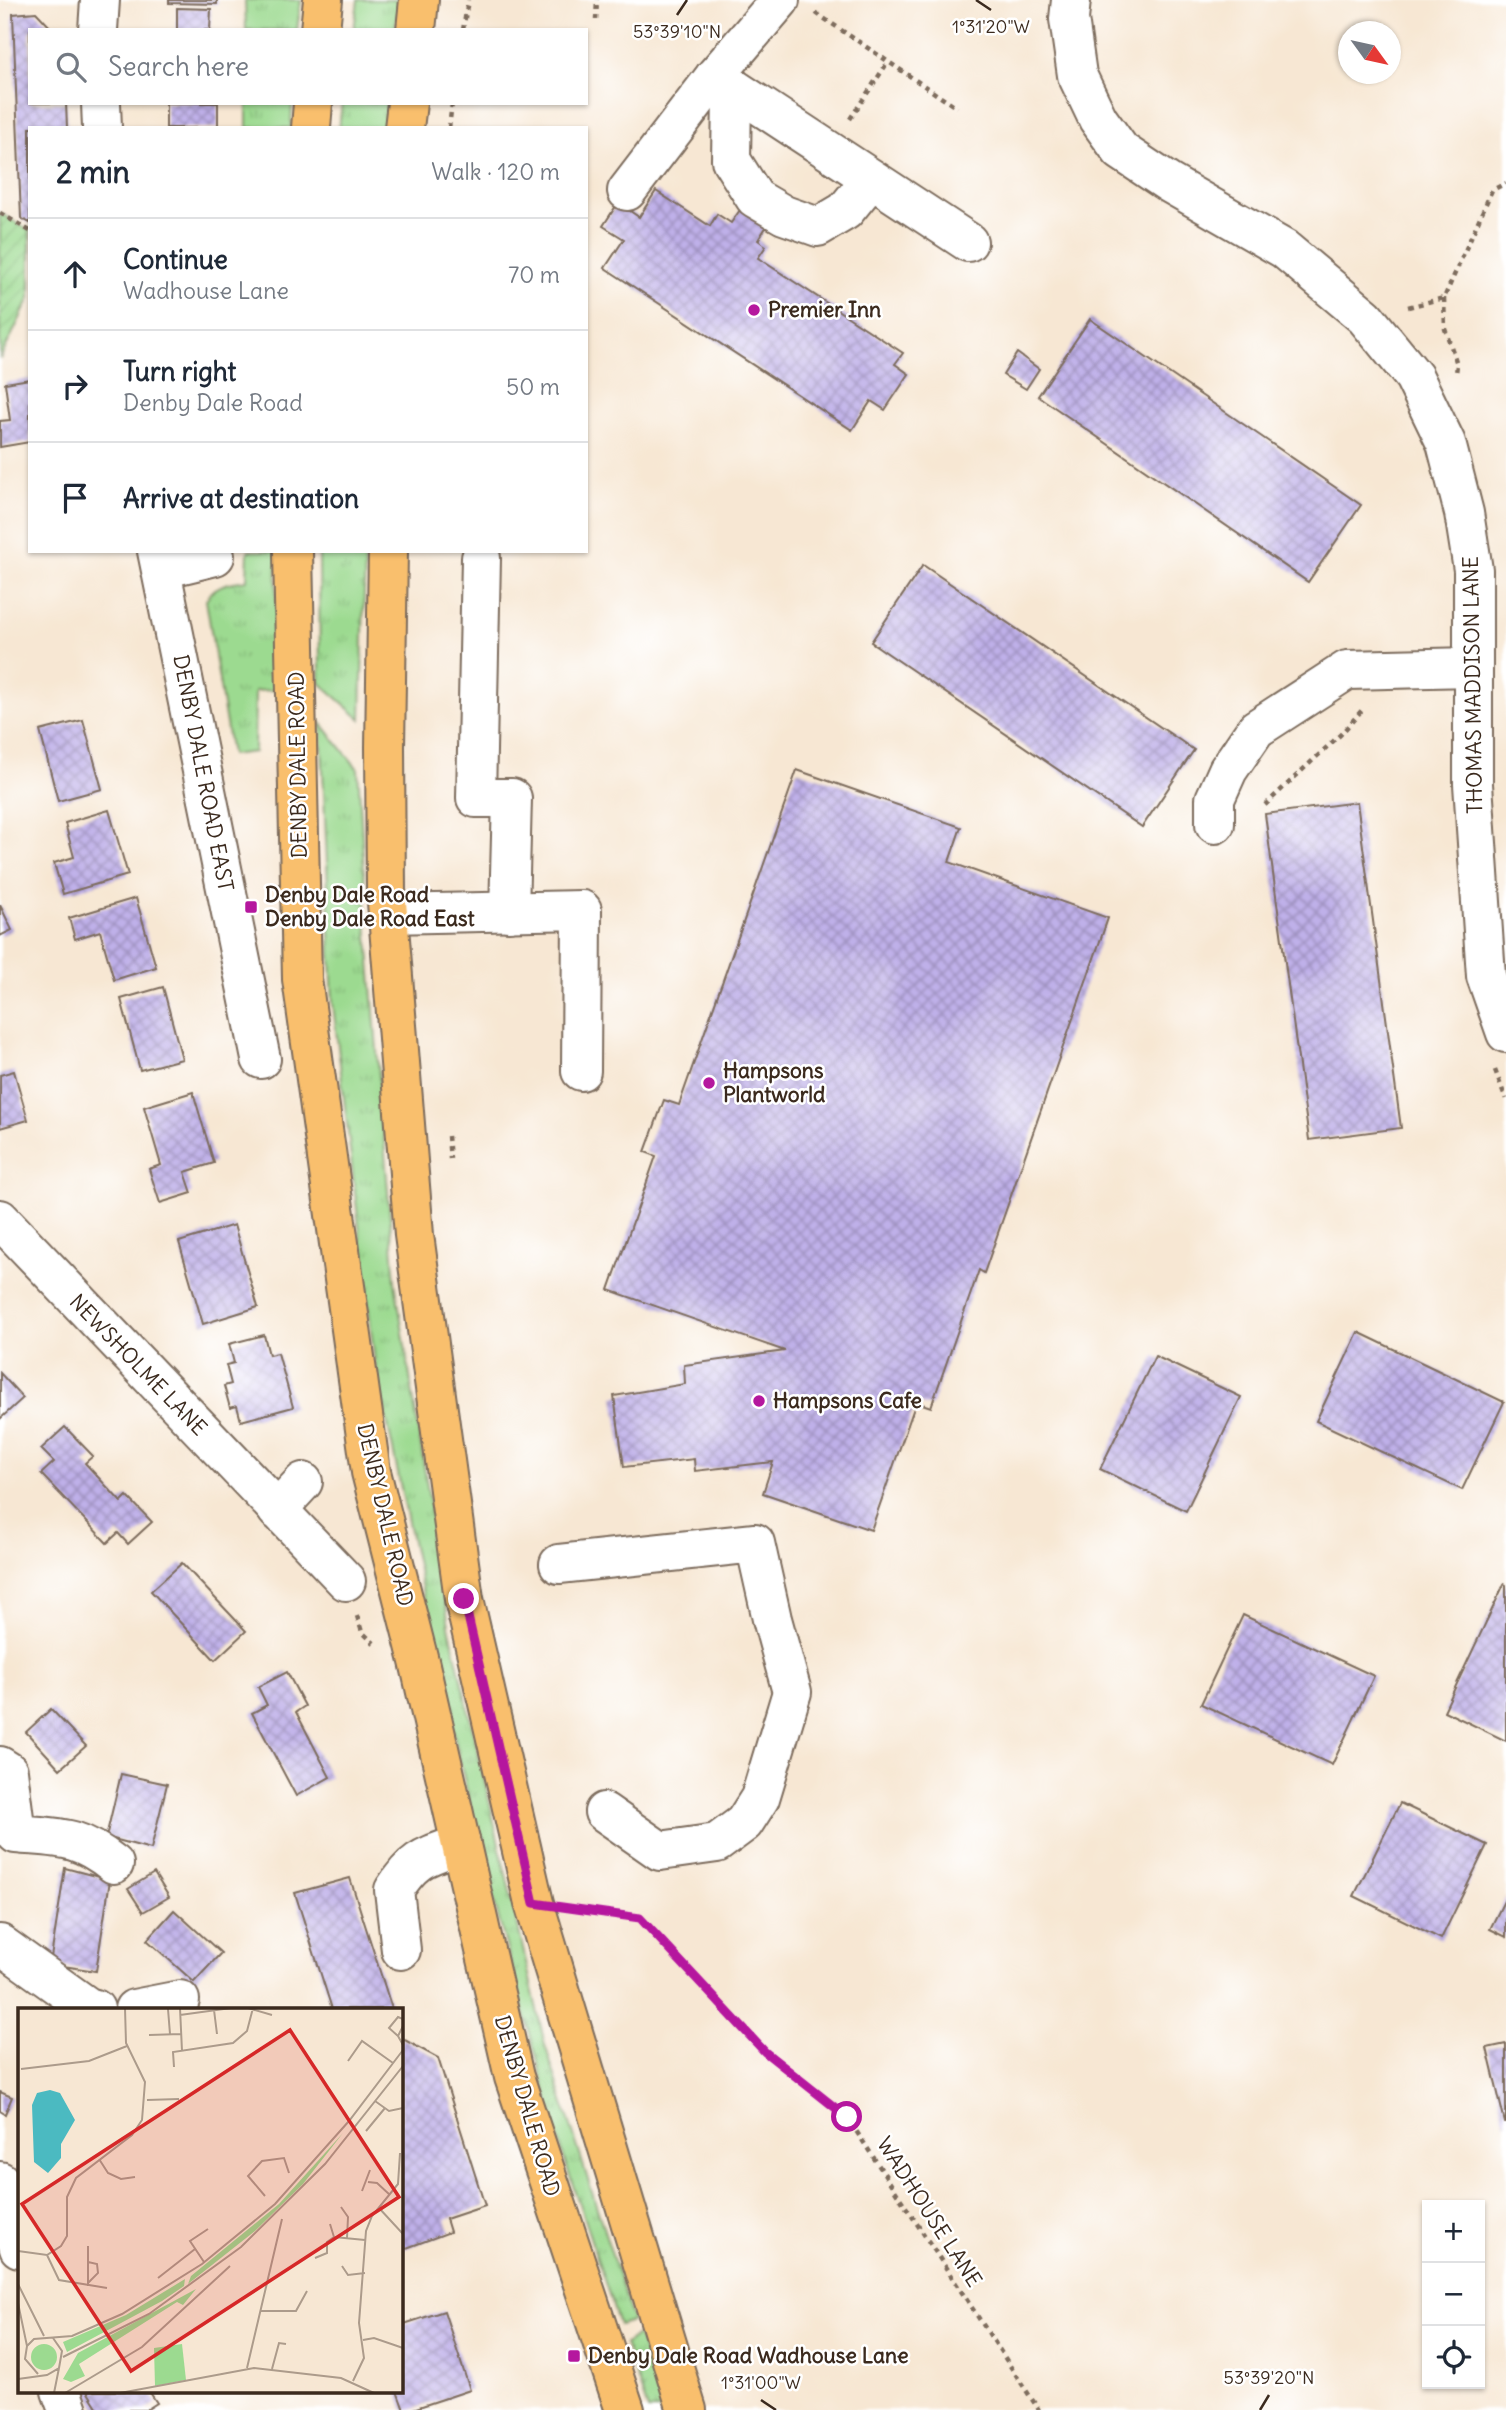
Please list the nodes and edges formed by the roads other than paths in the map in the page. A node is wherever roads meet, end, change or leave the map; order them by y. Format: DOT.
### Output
graph roads {
  1 [pos="100,0"];
  2 [pos="323,0"];
  3 [pos="419,0"];
  4 [pos="1071,0"];
  5 [pos="794,4"];
  6 [pos="98,28"];
  7 [pos="320,28"];
  8 [pos="416,28"];
  9 [pos="725,83"];
  10 [pos="101,105"];
  11 [pos="313,105"];
  12 [pos="407,105"];
  13 [pos="102,126"];
  14 [pos="310,126"];
  15 [pos="404,126"];
  16 [pos="871,179"];
  17 [pos="627,191"];
  18 [pos="968,242"];
  19 [pos="293,553"];
  20 [pos="388,553"];
  21 [pos="215,556"];
  22 [pos="481,558"];
  23 [pos="160,560"];
  24 [pos="1471,667"];
  25 [pos="1215,824"];
  26 [pos="509,912"];
  27 [pos="388,914"];
  28 [pos="1499,1048"];
  29 [pos="261,1059"];
  30 [pos="581,1072"];
  31 [pos="0,1219"];
  32 [pos="303,1482"];
  33 [pos="276,1510"];
  34 [pos="559,1564"];
  35 [pos="346,1581"];
  36 [pos="4,1768"];
  37 [pos="604,1812"];
  38 [pos="8,1844"];
  39 [pos="461,1844"];
  40 [pos="114,1864"];
  41 [pos="0,1944"];
  42 [pos="401,1950"];
  43 [pos="180,2000"];
  44 [pos="78,2005"];
  45 [pos="139,2008"];
  46 [pos="0,2181"];
  47 [pos="12,2245"];
  48 [pos="61,2392"];
  49 [pos="68,2410"];
  50 [pos="625,2410"];
  51 [pos="687,2410"];
  1 -- 6 [label="street"];
  2 -- 7 [label="main road"];
  3 -- 8 [label="main road"];
  4 -- 24 [label="street, THOMAS MADDISON LANE"];
  5 -- 9 [label="street"];
  9 -- 16 [label="street"];
  9 -- 16 [label="street"];
  9 -- 17 [label="street"];
  10 -- 13 [label="street"];
  11 -- 14 [label="main road"];
  12 -- 15 [label="main road"];
  16 -- 18 [label="street"];
  19 -- 39 [label="main road, DENBY DALE ROAD"];
  20 -- 27 [label="main road"];
  21 -- 23 [label="street, DENBY DALE ROAD EAST"];
  22 -- 26 [label="street"];
  23 -- 29 [label="street, DENBY DALE ROAD EAST"];
  24 -- 25 [label="street"];
  24 -- 28 [label="street, THOMAS MADDISON LANE"];
  26 -- 27 [label="street"];
  26 -- 30 [label="street"];
  27 -- 51 [label="main road"];
  31 -- 33 [label="street, NEWSHOLME LANE"];
  32 -- 33 [label="street"];
  33 -- 35 [label="street, NEWSHOLME LANE"];
  34 -- 37 [label="street"];
  36 -- 38 [label="street"];
  38 -- 40 [label="street"];
  39 -- 42 [label="street"];
  39 -- 50 [label="main road, DENBY DALE ROAD"];
  41 -- 44 [label="street"];
  43 -- 45 [label="street"];
  46 -- 47 [label="street"];
  48 -- 49 [label="street"];
}
